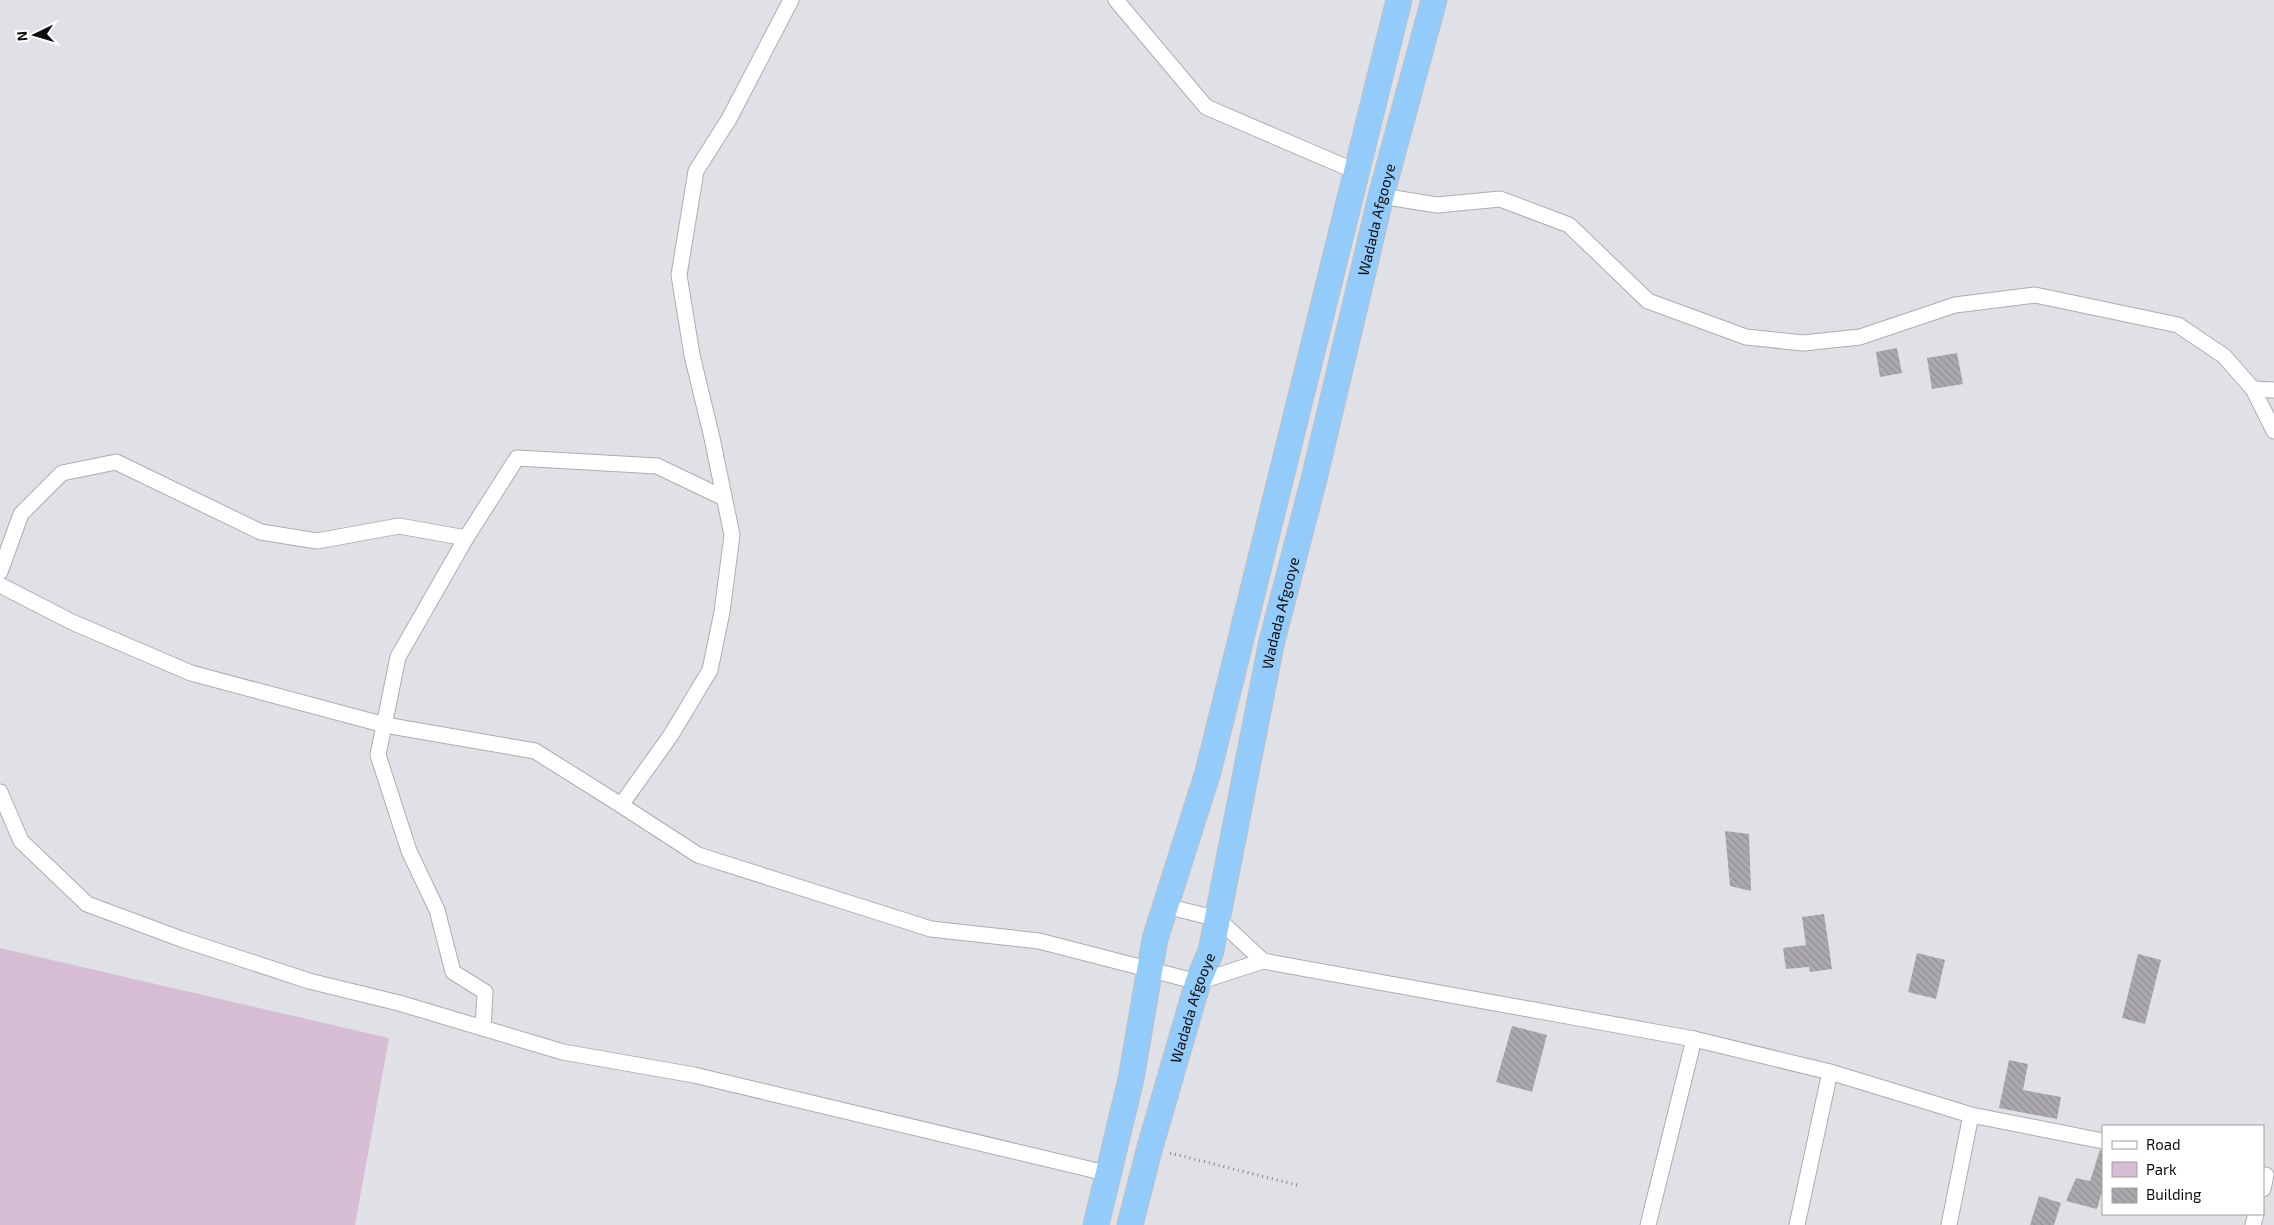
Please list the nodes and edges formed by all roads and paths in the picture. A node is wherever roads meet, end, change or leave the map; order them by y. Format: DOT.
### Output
graph roads {
  1 [pos="791,0"];
  2 [pos="1116,0"];
  3 [pos="1399,0"];
  4 [pos="1434,0"];
  5 [pos="1355,171"];
  6 [pos="1381,196"];
  7 [pos="2253,389"];
  8 [pos="2274,390"];
  9 [pos="2274,432"];
  10 [pos="724,498"];
  11 [pos="466,538"];
  12 [pos="0,572"];
  13 [pos="0,585"];
  14 [pos="385,725"];
  15 [pos="0,792"];
  16 [pos="621,805"];
  17 [pos="1166,906"];
  18 [pos="1218,918"];
  19 [pos="1263,962"];
  20 [pos="1149,969"];
  21 [pos="1198,982"];
  22 [pos="482,1028"];
  23 [pos="1694,1039"];
  24 [pos="1830,1072"];
  25 [pos="1972,1115"];
  26 [pos="2102,1141"];
  27 [pos="1150,1148"];
  28 [pos="1110,1174"];
  29 [pos="1300,1186"];
  30 [pos="1096,1225"];
  31 [pos="1130,1225"];
  32 [pos="1648,1225"];
  33 [pos="1796,1225"];
  34 [pos="1949,1225"];
  1 -- 10 [label="street"];
  2 -- 5 [label="street"];
  3 -- 5 [label="highway"];
  4 -- 6 [label="highway, Wadada Afgooye"];
  5 -- 17 [label="highway"];
  6 -- 7 [label="street"];
  6 -- 18 [label="highway, Wadada Afgooye"];
  7 -- 8 [label="street"];
  7 -- 9 [label="street"];
  10 -- 11 [label="street"];
  10 -- 16 [label="street"];
  11 -- 12 [label="street"];
  11 -- 14 [label="street"];
  13 -- 14 [label="street"];
  14 -- 16 [label="street"];
  14 -- 22 [label="street"];
  15 -- 22 [label="street"];
  16 -- 20 [label="street"];
  17 -- 18 [label="street"];
  17 -- 20 [label="highway"];
  18 -- 19 [label="street"];
  18 -- 21 [label="highway, Wadada Afgooye"];
  19 -- 21 [label="street"];
  19 -- 23 [label="street"];
  20 -- 21 [label="street"];
  20 -- 28 [label="highway"];
  21 -- 27 [label="highway, Wadada Afgooye"];
  22 -- 28 [label="street"];
  23 -- 24 [label="street"];
  23 -- 32 [label="street"];
  24 -- 25 [label="street"];
  24 -- 33 [label="street"];
  25 -- 26 [label="street"];
  25 -- 34 [label="street"];
  27 -- 29 [label="path"];
  27 -- 31 [label="highway, Wadada Afgooye"];
  28 -- 30 [label="highway"];
}
